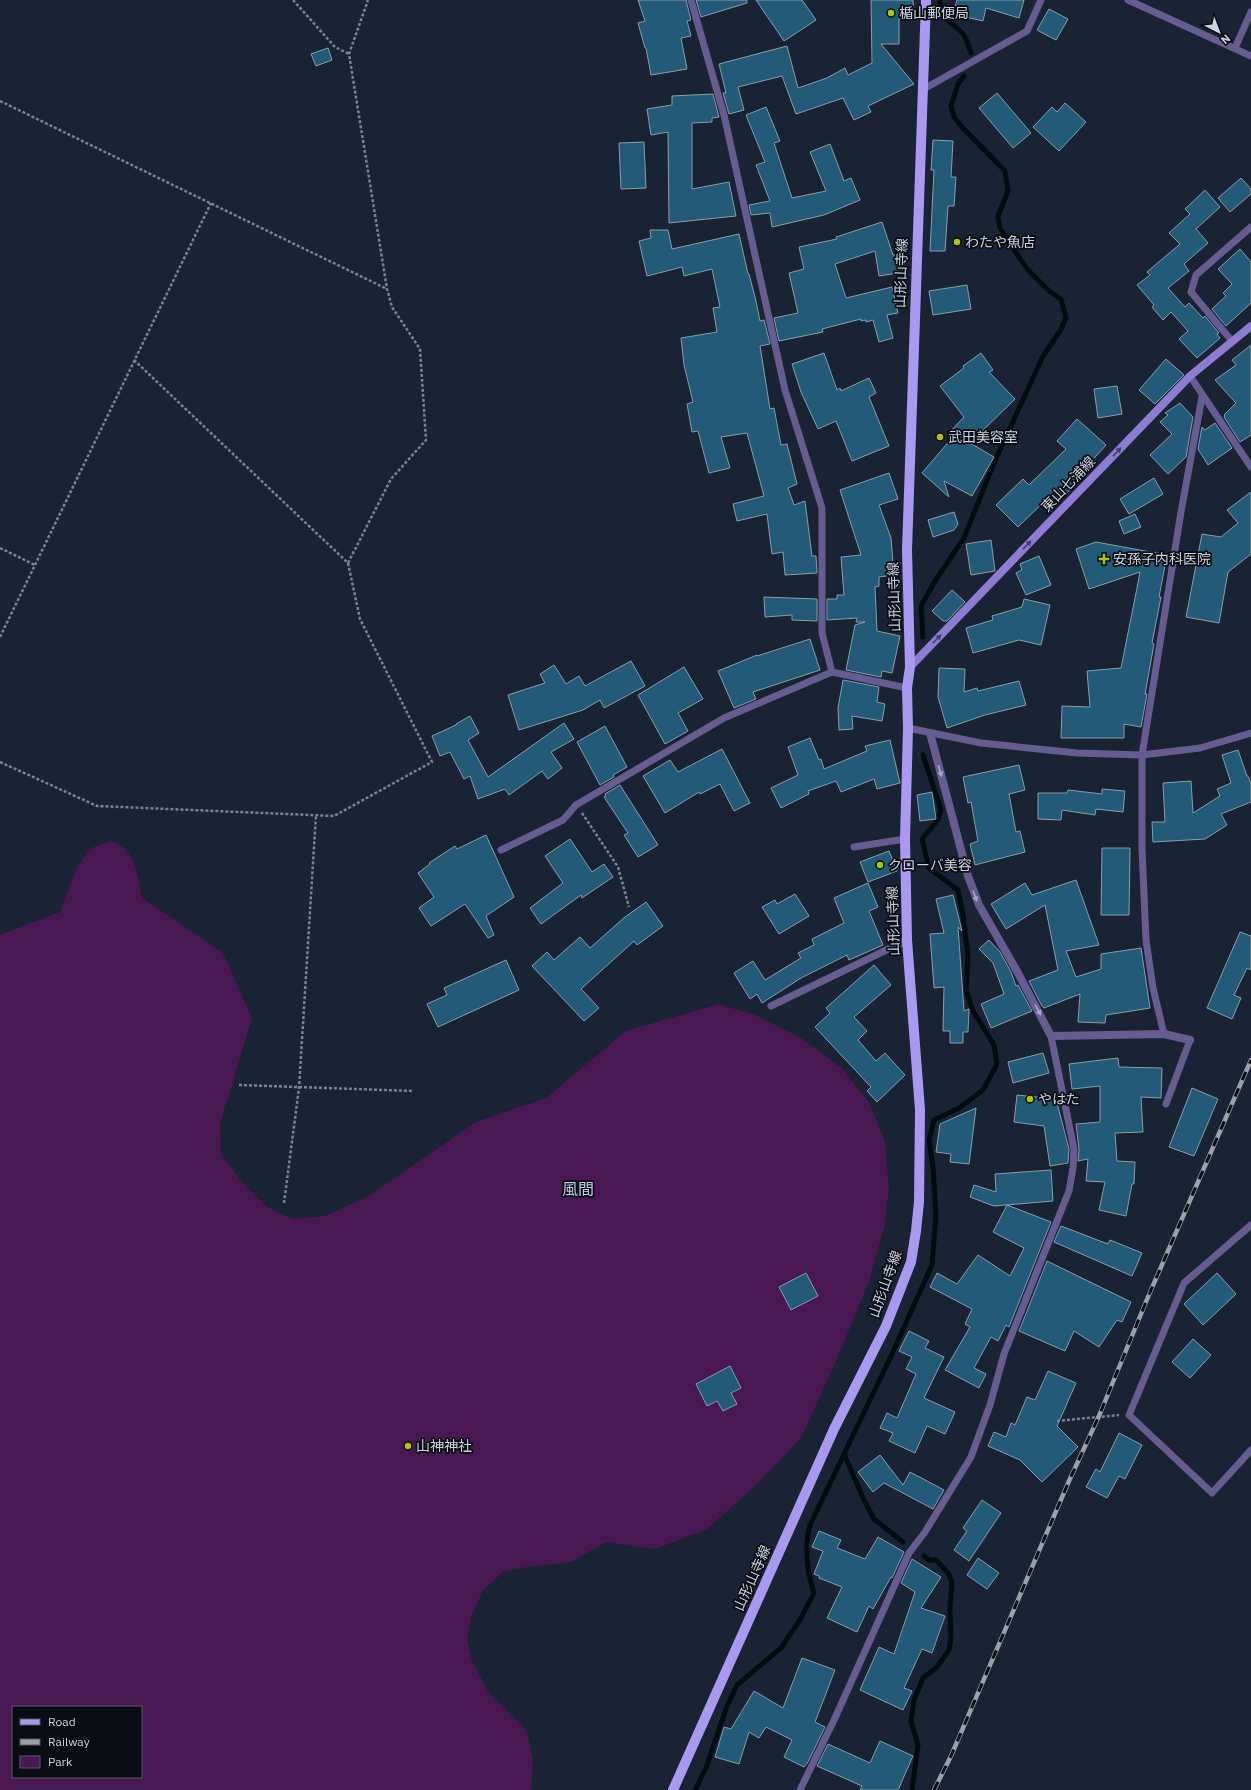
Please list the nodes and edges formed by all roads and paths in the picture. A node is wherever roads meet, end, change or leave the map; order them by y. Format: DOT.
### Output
graph roads {
  1 [pos="293,0"];
  2 [pos="368,0"];
  3 [pos="691,0"];
  4 [pos="926,0"];
  5 [pos="1041,0"];
  6 [pos="1128,0"];
  7 [pos="1251,12"];
  8 [pos="1236,48"];
  9 [pos="349,54"];
  10 [pos="1251,56"];
  11 [pos="922,90"];
  12 [pos="0,101"];
  13 [pos="211,203"];
  14 [pos="1251,227"];
  15 [pos="387,289"];
  16 [pos="1251,326"];
  17 [pos="1232,341"];
  18 [pos="134,360"];
  19 [pos="1190,376"];
  20 [pos="1202,397"];
  21 [pos="1251,467"];
  22 [pos="0,548"];
  23 [pos="348,563"];
  24 [pos="35,565"];
  25 [pos="0,638"];
  26 [pos="910,667"];
  27 [pos="832,672"];
  28 [pos="907,688"];
  29 [pos="908,728"];
  30 [pos="930,733"];
  31 [pos="1251,733"];
  32 [pos="1142,755"];
  33 [pos="0,762"];
  34 [pos="576,805"];
  35 [pos="316,815"];
  36 [pos="905,839"];
  37 [pos="854,847"];
  38 [pos="501,850"];
  39 [pos="629,907"];
  40 [pos="907,940"];
  41 [pos="771,1006"];
  42 [pos="1164,1034"];
  43 [pos="1051,1036"];
  44 [pos="1190,1040"];
  45 [pos="239,1085"];
  46 [pos="299,1088"];
  47 [pos="414,1091"];
  48 [pos="1166,1104"];
  49 [pos="284,1203"];
  50 [pos="1251,1225"];
  51 [pos="1130,1415"];
  52 [pos="1057,1421"];
  53 [pos="1251,1450"];
  54 [pos="673,1790"];
  55 [pos="800,1790"];
  1 -- 9 [label="path"];
  2 -- 9 [label="path"];
  3 -- 27 [label="lane"];
  4 -- 11 [label="main road, 山形山寺線"];
  5 -- 11 [label="lane"];
  6 -- 8 [label="lane"];
  7 -- 8 [label="lane"];
  8 -- 10 [label="lane"];
  9 -- 15 [label="path"];
  11 -- 26 [label="main road, 山形山寺線"];
  12 -- 13 [label="path"];
  13 -- 15 [label="path"];
  13 -- 18 [label="path"];
  14 -- 17 [label="lane"];
  15 -- 23 [label="path"];
  16 -- 17 [label="main road, 東山七浦線"];
  17 -- 19 [label="main road, 東山七浦線"];
  18 -- 23 [label="path"];
  18 -- 24 [label="path"];
  19 -- 20 [label="lane"];
  26 -- 19 [label="main road, 東山七浦線, one-way"];
  20 -- 21 [label="lane"];
  20 -- 32 [label="lane"];
  22 -- 24 [label="path"];
  23 -- 35 [label="path"];
  24 -- 25 [label="path"];
  26 -- 28 [label="main road, 山形山寺線"];
  27 -- 28 [label="lane"];
  27 -- 34 [label="lane"];
  28 -- 29 [label="main road, 山形山寺線"];
  29 -- 30 [label="lane"];
  29 -- 36 [label="main road, 山形山寺線"];
  30 -- 32 [label="lane"];
  30 -- 43 [label="street, one-way"];
  31 -- 32 [label="lane"];
  32 -- 42 [label="lane"];
  33 -- 35 [label="path"];
  34 -- 38 [label="lane"];
  34 -- 39 [label="path"];
  35 -- 46 [label="path"];
  36 -- 37 [label="lane"];
  36 -- 40 [label="main road, 山形山寺線"];
  40 -- 41 [label="lane"];
  40 -- 54 [label="main road, 山形山寺線"];
  42 -- 43 [label="street"];
  42 -- 44 [label="street"];
  43 -- 55 [label="lane"];
  44 -- 48 [label="lane"];
  45 -- 46 [label="path"];
  46 -- 47 [label="path"];
  46 -- 49 [label="path"];
  50 -- 51 [label="lane"];
  51 -- 52 [label="path"];
  51 -- 53 [label="lane"];
}
